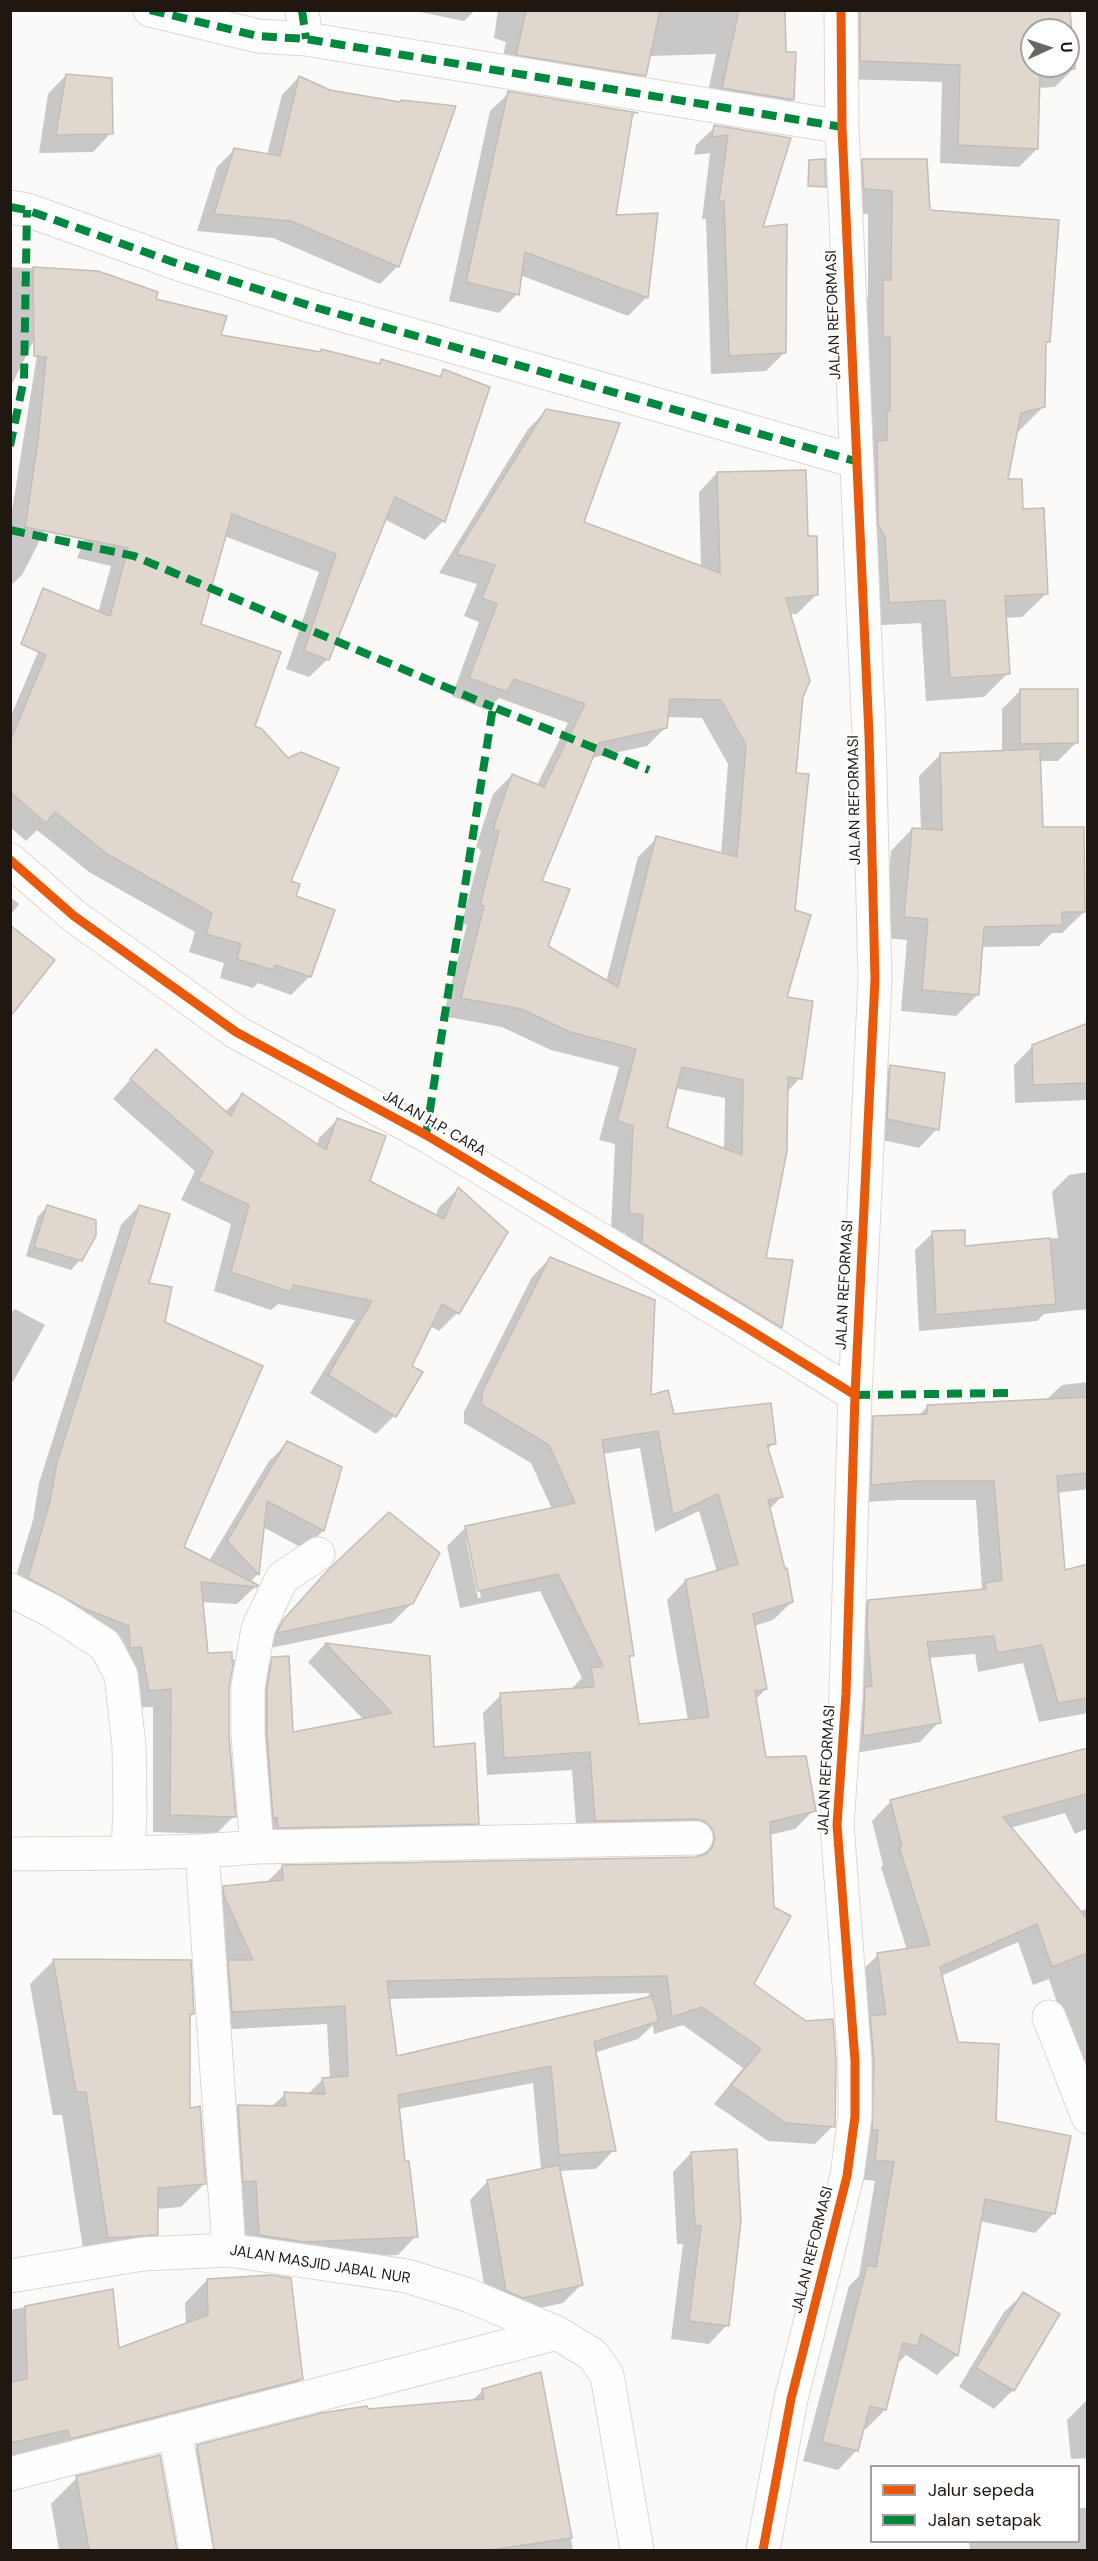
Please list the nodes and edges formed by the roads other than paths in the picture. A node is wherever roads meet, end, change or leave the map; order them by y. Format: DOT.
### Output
graph roads {
  1 [pos="150,10"];
  2 [pos="841,10"];
  3 [pos="304,25"];
  4 [pos="842,127"];
  5 [pos="10,207"];
  6 [pos="855,461"];
  7 [pos="10,860"];
  8 [pos="855,1395"];
  9 [pos="318,1554"];
  10 [pos="10,1590"];
  11 [pos="696,1838"];
  12 [pos="257,1847"];
  13 [pos="202,1851"];
  14 [pos="128,1853"];
  15 [pos="10,1854"];
  16 [pos="1049,2017"];
  17 [pos="1088,2117"];
  18 [pos="229,2250"];
  19 [pos="10,2276"];
  20 [pos="557,2333"];
  21 [pos="175,2431"];
  22 [pos="10,2474"];
  23 [pos="196,2550"];
  24 [pos="637,2550"];
  25 [pos="763,2550"];
  1 -- 3 [label="street"];
  2 -- 4 [label="street, JALAN REFORMASI"];
  3 -- 4 [label="street"];
  4 -- 6 [label="street, JALAN REFORMASI"];
  5 -- 6 [label="street"];
  6 -- 8 [label="street, JALAN REFORMASI"];
  7 -- 8 [label="street, JALAN H.P. CARA"];
  8 -- 25 [label="street, JALAN REFORMASI"];
  9 -- 12 [label="street"];
  10 -- 14 [label="street"];
  11 -- 12 [label="street"];
  12 -- 13 [label="street"];
  13 -- 14 [label="street"];
  13 -- 18 [label="street"];
  14 -- 15 [label="street"];
  16 -- 17 [label="street"];
  18 -- 19 [label="street, JALAN MASJID JABAL NUR"];
  18 -- 20 [label="street, JALAN MASJID JABAL NUR"];
  20 -- 21 [label="street"];
  20 -- 24 [label="street, JALAN MASJID JABAL NUR"];
  21 -- 22 [label="street"];
  21 -- 23 [label="street"];
}
